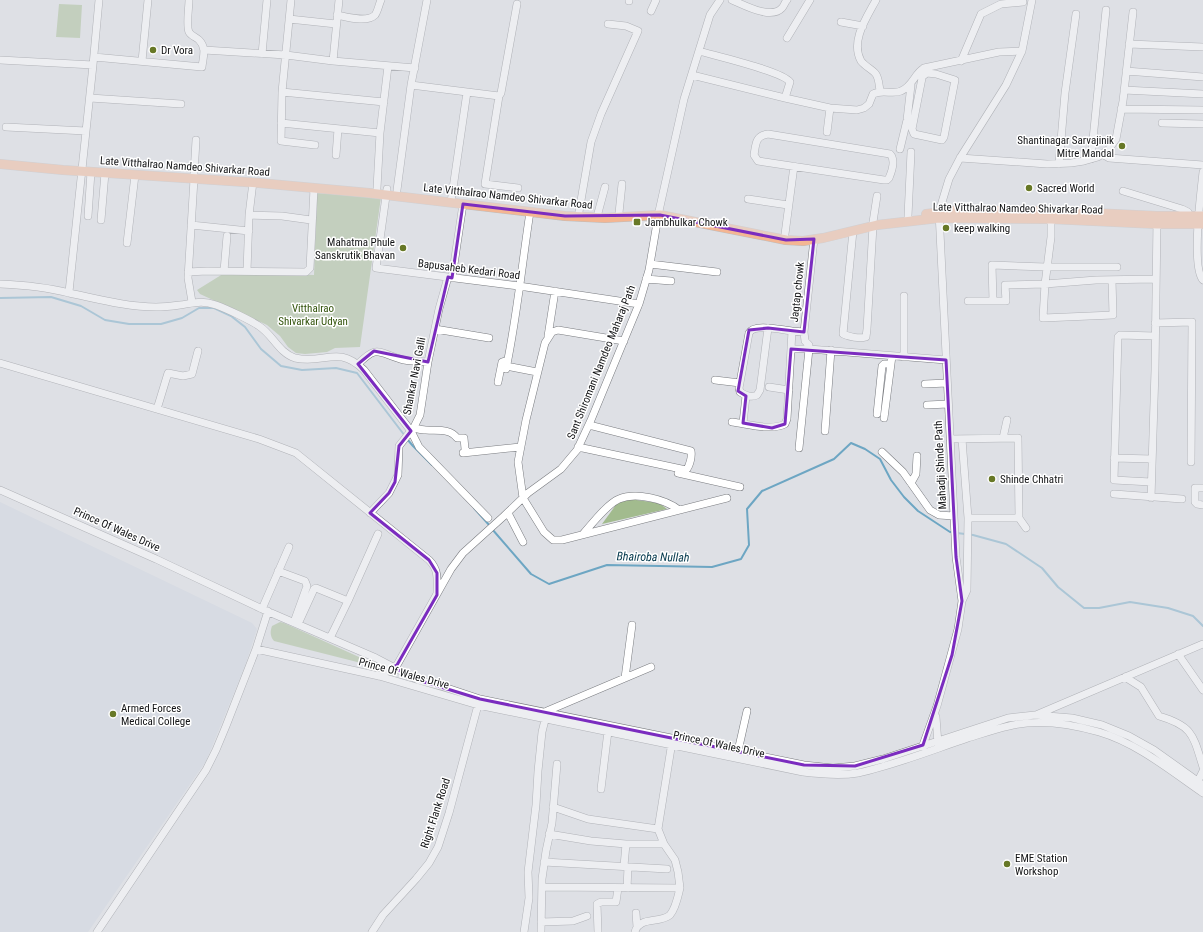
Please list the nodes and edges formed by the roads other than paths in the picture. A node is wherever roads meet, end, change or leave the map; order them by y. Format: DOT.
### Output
graph roads {
  1 [pos="99,0"];
  2 [pos="148,0"];
  3 [pos="189,0"];
  4 [pos="267,0"];
  5 [pos="291,0"];
  6 [pos="339,0"];
  7 [pos="381,0"];
  8 [pos="427,0"];
  9 [pos="656,0"];
  10 [pos="720,0"];
  11 [pos="732,0"];
  12 [pos="787,0"];
  13 [pos="810,0"];
  14 [pos="876,0"];
  15 [pos="1032,0"];
  16 [pos="1023,2"];
  17 [pos="517,4"];
  18 [pos="1106,10"];
  19 [pos="651,11"];
  20 [pos="1133,12"];
  21 [pos="1076,14"];
  22 [pos="337,15"];
  23 [pos="289,19"];
  24 [pos="840,22"];
  25 [pos="336,24"];
  26 [pos="608,24"];
  27 [pos="863,26"];
  28 [pos="787,38"];
  29 [pos="1129,44"];
  30 [pos="1203,47"];
  31 [pos="204,50"];
  32 [pos="699,51"];
  33 [pos="1022,51"];
  34 [pos="262,54"];
  35 [pos="286,55"];
  36 [pos="94,57"];
  37 [pos="0,60"];
  38 [pos="961,60"];
  39 [pos="142,61"];
  40 [pos="332,61"];
  41 [pos="93,65"];
  42 [pos="388,66"];
  43 [pos="415,68"];
  44 [pos="924,68"];
  45 [pos="1126,71"];
  46 [pos="692,75"];
  47 [pos="924,76"];
  48 [pos="1203,77"];
  49 [pos="411,84"];
  50 [pos="911,85"];
  51 [pos="1124,90"];
  52 [pos="880,91"];
  53 [pos="282,92"];
  54 [pos="467,92"];
  55 [pos="1203,94"];
  56 [pos="499,96"];
  57 [pos="90,98"];
  58 [pos="785,98"];
  59 [pos="384,102"];
  60 [pos="181,104"];
  61 [pos="830,108"];
  62 [pos="1121,109"];
  63 [pos="1203,110"];
  64 [pos="281,123"];
  65 [pos="1162,123"];
  66 [pos="1203,124"];
  67 [pos="6,127"];
  68 [pos="338,129"];
  69 [pos="86,131"];
  70 [pos="827,132"];
  71 [pos="380,133"];
  72 [pos="196,140"];
  73 [pos="315,145"];
  74 [pos="900,149"];
  75 [pos="911,152"];
  76 [pos="1102,154"];
  77 [pos="336,155"];
  78 [pos="960,158"];
  79 [pos="0,159"];
  80 [pos="1091,159"];
  81 [pos="0,164"];
  82 [pos="1059,164"];
  83 [pos="1203,164"];
  84 [pos="794,166"];
  85 [pos="85,170"];
  86 [pos="1203,172"];
  87 [pos="105,173"];
  88 [pos="135,175"];
  89 [pos="194,176"];
  90 [pos="253,182"];
  91 [pos="622,184"];
  92 [pos="605,187"];
  93 [pos="314,188"];
  94 [pos="377,188"];
  95 [pos="518,188"];
  96 [pos="397,190"];
  97 [pos="1123,191"];
  98 [pos="387,192"];
  99 [pos="877,196"];
  100 [pos="748,199"];
  101 [pos="451,200"];
  102 [pos="464,204"];
  103 [pos="788,205"];
  104 [pos="530,212"];
  105 [pos="579,212"];
  106 [pos="619,212"];
  107 [pos="598,213"];
  108 [pos="658,213"];
  109 [pos="250,214"];
  110 [pos="939,215"];
  111 [pos="1051,215"];
  112 [pos="88,216"];
  113 [pos="908,216"];
  114 [pos="1188,216"];
  115 [pos="101,220"];
  116 [pos="312,220"];
  117 [pos="1157,220"];
  118 [pos="1200,220"];
  119 [pos="873,224"];
  120 [pos="191,225"];
  121 [pos="249,231"];
  122 [pos="852,231"];
  123 [pos="785,234"];
  124 [pos="227,236"];
  125 [pos="814,239"];
  126 [pos="127,243"];
  127 [pos="650,264"];
  128 [pos="1046,267"];
  129 [pos="1117,267"];
  130 [pos="224,271"];
  131 [pos="247,271"];
  132 [pos="188,272"];
  133 [pos="717,272"];
  134 [pos="450,278"];
  135 [pos="1155,278"];
  136 [pos="646,279"];
  137 [pos="1112,280"];
  138 [pos="1203,280"];
  139 [pos="671,281"];
  140 [pos="0,284"];
  141 [pos="1045,284"];
  142 [pos="519,286"];
  143 [pos="555,291"];
  144 [pos="69,292"];
  145 [pos="904,296"];
  146 [pos="968,301"];
  147 [pos="993,301"];
  148 [pos="192,302"];
  149 [pos="639,304"];
  150 [pos="1155,323"];
  151 [pos="435,328"];
  152 [pos="768,328"];
  153 [pos="792,331"];
  154 [pos="804,332"];
  155 [pos="1155,336"];
  156 [pos="548,337"];
  157 [pos="490,338"];
  158 [pos="624,341"];
  159 [pos="809,347"];
  160 [pos="791,349"];
  161 [pos="831,350"];
  162 [pos="198,351"];
  163 [pos="892,356"];
  164 [pos="904,357"];
  165 [pos="946,360"];
  166 [pos="428,362"];
  167 [pos="0,363"];
  168 [pos="358,364"];
  169 [pos="890,364"];
  170 [pos="506,366"];
  171 [pos="537,372"];
  172 [pos="716,380"];
  173 [pos="498,382"];
  174 [pos="740,383"];
  175 [pos="947,383"];
  176 [pos="925,384"];
  177 [pos="769,387"];
  178 [pos="789,390"];
  179 [pos="746,396"];
  180 [pos="948,404"];
  181 [pos="927,405"];
  182 [pos="157,409"];
  183 [pos="877,414"];
  184 [pos="884,418"];
  185 [pos="1007,420"];
  186 [pos="732,422"];
  187 [pos="742,423"];
  188 [pos="589,425"];
  189 [pos="412,430"];
  190 [pos="825,431"];
  191 [pos="1003,438"];
  192 [pos="950,439"];
  193 [pos="962,439"];
  194 [pos="520,447"];
  195 [pos="578,448"];
  196 [pos="799,448"];
  197 [pos="882,452"];
  198 [pos="917,456"];
  199 [pos="1114,458"];
  200 [pos="1152,459"];
  201 [pos="1191,462"];
  202 [pos="1151,482"];
  203 [pos="911,483"];
  204 [pos="740,487"];
  205 [pos="1203,488"];
  206 [pos="0,490"];
  207 [pos="1114,494"];
  208 [pos="523,498"];
  209 [pos="728,498"];
  210 [pos="1151,498"];
  211 [pos="1182,499"];
  212 [pos="1203,505"];
  213 [pos="678,510"];
  214 [pos="370,513"];
  215 [pos="506,515"];
  216 [pos="488,518"];
  217 [pos="968,518"];
  218 [pos="1019,518"];
  219 [pos="954,519"];
  220 [pos="1026,528"];
  221 [pos="378,534"];
  222 [pos="583,534"];
  223 [pos="523,542"];
  224 [pos="289,547"];
  225 [pos="278,571"];
  226 [pos="437,595"];
  227 [pos="348,601"];
  228 [pos="962,602"];
  229 [pos="265,610"];
  230 [pos="296,623"];
  231 [pos="632,626"];
  232 [pos="330,638"];
  233 [pos="1203,644"];
  234 [pos="256,649"];
  235 [pos="1178,654"];
  236 [pos="392,667"];
  237 [pos="651,667"];
  238 [pos="380,676"];
  239 [pos="1126,677"];
  240 [pos="625,678"];
  241 [pos="1203,690"];
  242 [pos="478,705"];
  243 [pos="937,706"];
  244 [pos="747,711"];
  245 [pos="546,715"];
  246 [pos="1035,719"];
  247 [pos="608,731"];
  248 [pos="672,741"];
  249 [pos="938,744"];
  250 [pos="924,749"];
  251 [pos="738,751"];
  252 [pos="557,764"];
  253 [pos="1203,767"];
  254 [pos="1203,771"];
  255 [pos="1201,783"];
  256 [pos="601,789"];
  257 [pos="1203,793"];
  258 [pos="553,806"];
  259 [pos="658,829"];
  260 [pos="549,834"];
  261 [pos="626,844"];
  262 [pos="664,844"];
  263 [pos="544,862"];
  264 [pos="626,866"];
  265 [pos="667,869"];
  266 [pos="542,887"];
  267 [pos="618,888"];
  268 [pos="627,888"];
  269 [pos="680,888"];
  270 [pos="636,913"];
  271 [pos="587,916"];
  272 [pos="541,922"];
  273 [pos="636,930"];
  274 [pos="97,932"];
  275 [pos="372,932"];
  276 [pos="524,932"];
  277 [pos="541,932"];
  278 [pos="598,932"];
  1 -- 36 [label="street"];
  2 -- 39 [label="street"];
  3 -- 31 [label="street"];
  4 -- 34 [label="street"];
  5 -- 23 [label="street"];
  6 -- 22 [label="street"];
  7 -- 22 [label="street"];
  8 -- 43 [label="street"];
  9 -- 19 [label="street"];
  10 -- 32 [label="street, Sant Shiromani Namdeo Maharaj Path"];
  11 -- 12 [label="street"];
  13 -- 28 [label="street"];
  14 -- 27 [label="street"];
  15 -- 33 [label="street, Mahadji Shinde Path"];
  16 -- 38 [label="street"];
  17 -- 56 [label="street"];
  18 -- 80 [label="street"];
  20 -- 29 [label="street"];
  21 -- 82 [label="street"];
  22 -- 25 [label="street"];
  23 -- 25 [label="street"];
  23 -- 35 [label="street"];
  24 -- 27 [label="street"];
  25 -- 40 [label="street"];
  26 -- 105 [label="street"];
  27 -- 52 [label="street"];
  29 -- 30 [label="street"];
  29 -- 45 [label="street"];
  31 -- 34 [label="street"];
  31 -- 39 [label="street"];
  32 -- 46 [label="street, Sant Shiromani Namdeo Maharaj Path"];
  32 -- 58 [label="street"];
  33 -- 38 [label="street"];
  33 -- 78 [label="street, Mahadji Shinde Path"];
  34 -- 35 [label="street"];
  35 -- 40 [label="street"];
  35 -- 53 [label="street"];
  36 -- 39 [label="street"];
  36 -- 41 [label="street"];
  37 -- 41 [label="street"];
  38 -- 44 [label="street"];
  40 -- 42 [label="street"];
  41 -- 57 [label="street"];
  42 -- 43 [label="street"];
  42 -- 59 [label="street"];
  43 -- 49 [label="street"];
  44 -- 47 [label="street"];
  44 -- 50 [label="street"];
  45 -- 48 [label="street"];
  45 -- 51 [label="street"];
  46 -- 58 [label="street"];
  46 -- 108 [label="street, Sant Shiromani Namdeo Maharaj Path"];
  47 -- 47 [label="street"];
  49 -- 54 [label="street"];
  49 -- 96 [label="street"];
  50 -- 52 [label="street"];
  50 -- 74 [label="street"];
  51 -- 55 [label="street"];
  51 -- 62 [label="street"];
  52 -- 61 [label="street"];
  53 -- 59 [label="street"];
  53 -- 64 [label="street"];
  54 -- 56 [label="street"];
  54 -- 101 [label="street"];
  56 -- 95 [label="street"];
  57 -- 60 [label="street"];
  57 -- 69 [label="street"];
  58 -- 61 [label="street"];
  59 -- 71 [label="street"];
  61 -- 70 [label="street"];
  62 -- 63 [label="street"];
  62 -- 76 [label="street"];
  64 -- 68 [label="street"];
  64 -- 73 [label="street"];
  65 -- 66 [label="street"];
  67 -- 69 [label="street"];
  68 -- 71 [label="street"];
  68 -- 77 [label="street"];
  69 -- 85 [label="street"];
  71 -- 94 [label="street"];
  72 -- 89 [label="street"];
  75 -- 113 [label="street"];
  76 -- 80 [label="street"];
  76 -- 83 [label="street"];
  78 -- 82 [label="street"];
  78 -- 110 [label="street, Mahadji Shinde Path"];
  79 -- 85 [label="main road, Late Vitthalrao Namdeo Shivarkar Road"];
  80 -- 82 [label="street"];
  81 -- 85 [label="main road, Late Vitthalrao Namdeo Shivarkar Road"];
  84 -- 84 [label="street"];
  84 -- 103 [label="street"];
  85 -- 87 [label="main road, Late Vitthalrao Namdeo Shivarkar Road"];
  85 -- 89 [label="main road, Late Vitthalrao Namdeo Shivarkar Road"];
  85 -- 112 [label="street"];
  85 -- 144 [label="street"];
  86 -- 118 [label="street"];
  87 -- 88 [label="main road, Late Vitthalrao Namdeo Shivarkar Road"];
  87 -- 115 [label="street"];
  88 -- 89 [label="main road, Late Vitthalrao Namdeo Shivarkar Road"];
  88 -- 126 [label="street"];
  89 -- 90 [label="main road, Late Vitthalrao Namdeo Shivarkar Road"];
  89 -- 94 [label="main road, Late Vitthalrao Namdeo Shivarkar Road"];
  89 -- 120 [label="street"];
  90 -- 93 [label="main road, Late Vitthalrao Namdeo Shivarkar Road"];
  90 -- 109 [label="street"];
  91 -- 106 [label="street"];
  92 -- 107 [label="street"];
  93 -- 98 [label="main road, Late Vitthalrao Namdeo Shivarkar Road"];
  93 -- 116 [label="street"];
  94 -- 98 [label="main road, Late Vitthalrao Namdeo Shivarkar Road"];
  96 -- 98 [label="main road, Late Vitthalrao Namdeo Shivarkar Road"];
  96 -- 101 [label="main road, Late Vitthalrao Namdeo Shivarkar Road"];
  97 -- 114 [label="street"];
  98 -- 101 [label="main road, Late Vitthalrao Namdeo Shivarkar Road"];
  98 -- 134 [label="street, Bapusaheb Kedari Road"];
  99 -- 119 [label="street"];
  100 -- 103 [label="street"];
  101 -- 102 [label="main road, Late Vitthalrao Namdeo Shivarkar Road"];
  101 -- 105 [label="main road, Late Vitthalrao Namdeo Shivarkar Road"];
  102 -- 104 [label="main road, Late Vitthalrao Namdeo Shivarkar Road"];
  102 -- 134 [label="street, Shankar Navi Galli"];
  103 -- 123 [label="street"];
  104 -- 108 [label="main road, Late Vitthalrao Namdeo Shivarkar Road"];
  104 -- 142 [label="street"];
  105 -- 107 [label="main road, Late Vitthalrao Namdeo Shivarkar Road"];
  106 -- 107 [label="main road, Late Vitthalrao Namdeo Shivarkar Road"];
  106 -- 108 [label="main road, Late Vitthalrao Namdeo Shivarkar Road"];
  108 -- 123 [label="main road, Late Vitthalrao Namdeo Shivarkar Road"];
  108 -- 125 [label="main road, Late Vitthalrao Namdeo Shivarkar Road"];
  108 -- 127 [label="street, Sant Shiromani Namdeo Maharaj Path"];
  109 -- 116 [label="street"];
  109 -- 121 [label="street"];
  110 -- 111 [label="main road, Late Vitthalrao Namdeo Shivarkar Road"];
  110 -- 113 [label="main road, Late Vitthalrao Namdeo Shivarkar Road"];
  110 -- 119 [label="main road, Late Vitthalrao Namdeo Shivarkar Road"];
  110 -- 165 [label="street, Mahadji Shinde Path"];
  111 -- 117 [label="main road, Late Vitthalrao Namdeo Shivarkar Road"];
  111 -- 128 [label="street"];
  113 -- 119 [label="main road, Late Vitthalrao Namdeo Shivarkar Road"];
  114 -- 117 [label="main road, Late Vitthalrao Namdeo Shivarkar Road"];
  114 -- 118 [label="main road, Late Vitthalrao Namdeo Shivarkar Road"];
  116 -- 131 [label="street"];
  117 -- 118 [label="main road, Late Vitthalrao Namdeo Shivarkar Road"];
  117 -- 135 [label="street"];
  118 -- 138 [label="street"];
  119 -- 122 [label="main road, Late Vitthalrao Namdeo Shivarkar Road"];
  119 -- 122 [label="street"];
  119 -- 123 [label="main road, Late Vitthalrao Namdeo Shivarkar Road"];
  120 -- 121 [label="street"];
  120 -- 132 [label="street"];
  121 -- 131 [label="street"];
  122 -- 125 [label="main road, Late Vitthalrao Namdeo Shivarkar Road"];
  124 -- 130 [label="street"];
  125 -- 154 [label="street, Jagtap chowk"];
  127 -- 133 [label="street"];
  127 -- 136 [label="street, Sant Shiromani Namdeo Maharaj Path"];
  128 -- 129 [label="street"];
  128 -- 141 [label="street"];
  128 -- 147 [label="street"];
  130 -- 131 [label="street"];
  130 -- 132 [label="street"];
  132 -- 148 [label="street"];
  134 -- 142 [label="street, Bapusaheb Kedari Road"];
  134 -- 151 [label="street, Shankar Navi Galli"];
  135 -- 137 [label="street"];
  135 -- 150 [label="street"];
  136 -- 139 [label="street"];
  136 -- 149 [label="street, Sant Shiromani Namdeo Maharaj Path"];
  137 -- 141 [label="street"];
  137 -- 141 [label="street"];
  140 -- 144 [label="street"];
  141 -- 147 [label="street"];
  142 -- 143 [label="street, Bapusaheb Kedari Road"];
  142 -- 170 [label="street"];
  143 -- 149 [label="street, Bapusaheb Kedari Road"];
  143 -- 156 [label="street"];
  144 -- 148 [label="street"];
  145 -- 164 [label="street"];
  146 -- 147 [label="street"];
  148 -- 168 [label="street"];
  149 -- 158 [label="street, Sant Shiromani Namdeo Maharaj Path"];
  150 -- 155 [label="street"];
  150 -- 201 [label="street"];
  151 -- 157 [label="street"];
  151 -- 166 [label="street, Shankar Navi Galli"];
  152 -- 153 [label="street"];
  152 -- 174 [label="street"];
  152 -- 179 [label="street"];
  153 -- 154 [label="street"];
  153 -- 160 [label="street"];
  154 -- 159 [label="street, Jagtap chowk"];
  155 -- 199 [label="street"];
  155 -- 200 [label="street"];
  156 -- 158 [label="street"];
  156 -- 171 [label="street"];
  158 -- 188 [label="street, Sant Shiromani Namdeo Maharaj Path"];
  159 -- 160 [label="street"];
  159 -- 161 [label="street"];
  159 -- 196 [label="street"];
  160 -- 178 [label="street"];
  161 -- 163 [label="street"];
  161 -- 190 [label="street"];
  162 -- 182 [label="street"];
  163 -- 164 [label="street"];
  163 -- 169 [label="street"];
  164 -- 165 [label="street"];
  165 -- 175 [label="street, Mahadji Shinde Path"];
  166 -- 168 [label="street"];
  166 -- 189 [label="street, Shankar Navi Galli"];
  167 -- 182 [label="street"];
  168 -- 189 [label="street"];
  169 -- 183 [label="street"];
  169 -- 184 [label="street"];
  170 -- 171 [label="street"];
  170 -- 173 [label="street"];
  171 -- 194 [label="street"];
  172 -- 174 [label="street"];
  174 -- 179 [label="street"];
  175 -- 176 [label="street"];
  175 -- 180 [label="street, Mahadji Shinde Path"];
  177 -- 178 [label="street"];
  178 -- 187 [label="street"];
  179 -- 187 [label="street"];
  180 -- 181 [label="street"];
  180 -- 192 [label="street, Mahadji Shinde Path"];
  182 -- 214 [label="street"];
  185 -- 191 [label="street"];
  186 -- 187 [label="street"];
  188 -- 195 [label="street, Sant Shiromani Namdeo Maharaj Path"];
  188 -- 195 [label="street"];
  189 -- 194 [label="street"];
  189 -- 214 [label="street, Shankar Navi Galli"];
  189 -- 216 [label="street"];
  191 -- 193 [label="street"];
  191 -- 218 [label="street"];
  192 -- 193 [label="street"];
  192 -- 219 [label="street, Mahadji Shinde Path"];
  193 -- 217 [label="street"];
  194 -- 208 [label="street"];
  195 -- 204 [label="street"];
  195 -- 208 [label="street, Sant Shiromani Namdeo Maharaj Path"];
  197 -- 203 [label="street"];
  198 -- 203 [label="street"];
  199 -- 200 [label="street"];
  199 -- 202 [label="street"];
  200 -- 202 [label="street"];
  202 -- 210 [label="street"];
  203 -- 219 [label="street"];
  205 -- 212 [label="street"];
  206 -- 229 [label="street, Prince Of Wales Drive"];
  207 -- 210 [label="street"];
  208 -- 215 [label="street, Sant Shiromani Namdeo Maharaj Path"];
  208 -- 222 [label="street"];
  209 -- 213 [label="street"];
  210 -- 211 [label="street"];
  213 -- 222 [label="street"];
  213 -- 222 [label="street"];
  214 -- 226 [label="street"];
  215 -- 223 [label="street"];
  215 -- 226 [label="street, Sant Shiromani Namdeo Maharaj Path"];
  217 -- 218 [label="street"];
  217 -- 228 [label="street"];
  218 -- 220 [label="street"];
  219 -- 228 [label="street, Mahadji Shinde Path"];
  221 -- 227 [label="street"];
  224 -- 225 [label="street"];
  225 -- 229 [label="street"];
  225 -- 230 [label="street"];
  226 -- 236 [label="street, Sant Shiromani Namdeo Maharaj Path"];
  227 -- 230 [label="street"];
  227 -- 232 [label="street"];
  228 -- 243 [label="street, Mahadji Shinde Path"];
  229 -- 230 [label="street, Prince Of Wales Drive"];
  229 -- 234 [label="street"];
  230 -- 232 [label="street, Prince Of Wales Drive"];
  231 -- 240 [label="street"];
  232 -- 236 [label="street, Prince Of Wales Drive"];
  233 -- 235 [label="street"];
  234 -- 238 [label="street, Prince Of Wales Drive"];
  234 -- 274 [label="street"];
  235 -- 239 [label="street"];
  235 -- 241 [label="street"];
  236 -- 238 [label="street, Sant Shiromani Namdeo Maharaj Path"];
  236 -- 245 [label="street, Prince Of Wales Drive"];
  237 -- 240 [label="street"];
  238 -- 242 [label="street, Prince Of Wales Drive"];
  239 -- 246 [label="street"];
  239 -- 253 [label="street"];
  240 -- 245 [label="street"];
  242 -- 245 [label="street, Prince Of Wales Drive"];
  242 -- 275 [label="street, Right Flank Road"];
  243 -- 249 [label="street, Mahadji Shinde Path"];
  243 -- 250 [label="street, Mahadji Shinde Path"];
  244 -- 251 [label="street"];
  245 -- 247 [label="street, Prince Of Wales Drive"];
  245 -- 248 [label="street, Prince Of Wales Drive"];
  245 -- 276 [label="street"];
  246 -- 249 [label="street, Prince Of Wales Drive"];
  246 -- 255 [label="street, Prince Of Wales Drive"];
  246 -- 257 [label="street, Prince Of Wales Drive"];
  247 -- 248 [label="street, Prince Of Wales Drive"];
  247 -- 256 [label="street"];
  248 -- 250 [label="street, Prince Of Wales Drive"];
  248 -- 251 [label="street, Prince Of Wales Drive"];
  248 -- 259 [label="street"];
  249 -- 250 [label="street, Prince Of Wales Drive"];
  250 -- 251 [label="street, Prince Of Wales Drive"];
  252 -- 258 [label="street"];
  254 -- 255 [label="street"];
  258 -- 259 [label="street"];
  258 -- 260 [label="street"];
  259 -- 262 [label="street"];
  260 -- 261 [label="street"];
  260 -- 263 [label="street"];
  261 -- 262 [label="street"];
  261 -- 264 [label="street"];
  262 -- 269 [label="street"];
  263 -- 264 [label="street"];
  263 -- 266 [label="street"];
  264 -- 265 [label="street"];
  264 -- 268 [label="street"];
  266 -- 267 [label="street"];
  266 -- 272 [label="street"];
  267 -- 268 [label="street"];
  267 -- 278 [label="street"];
  268 -- 269 [label="street"];
  269 -- 273 [label="street"];
  270 -- 273 [label="street"];
  271 -- 272 [label="street"];
  272 -- 277 [label="street"];
}
